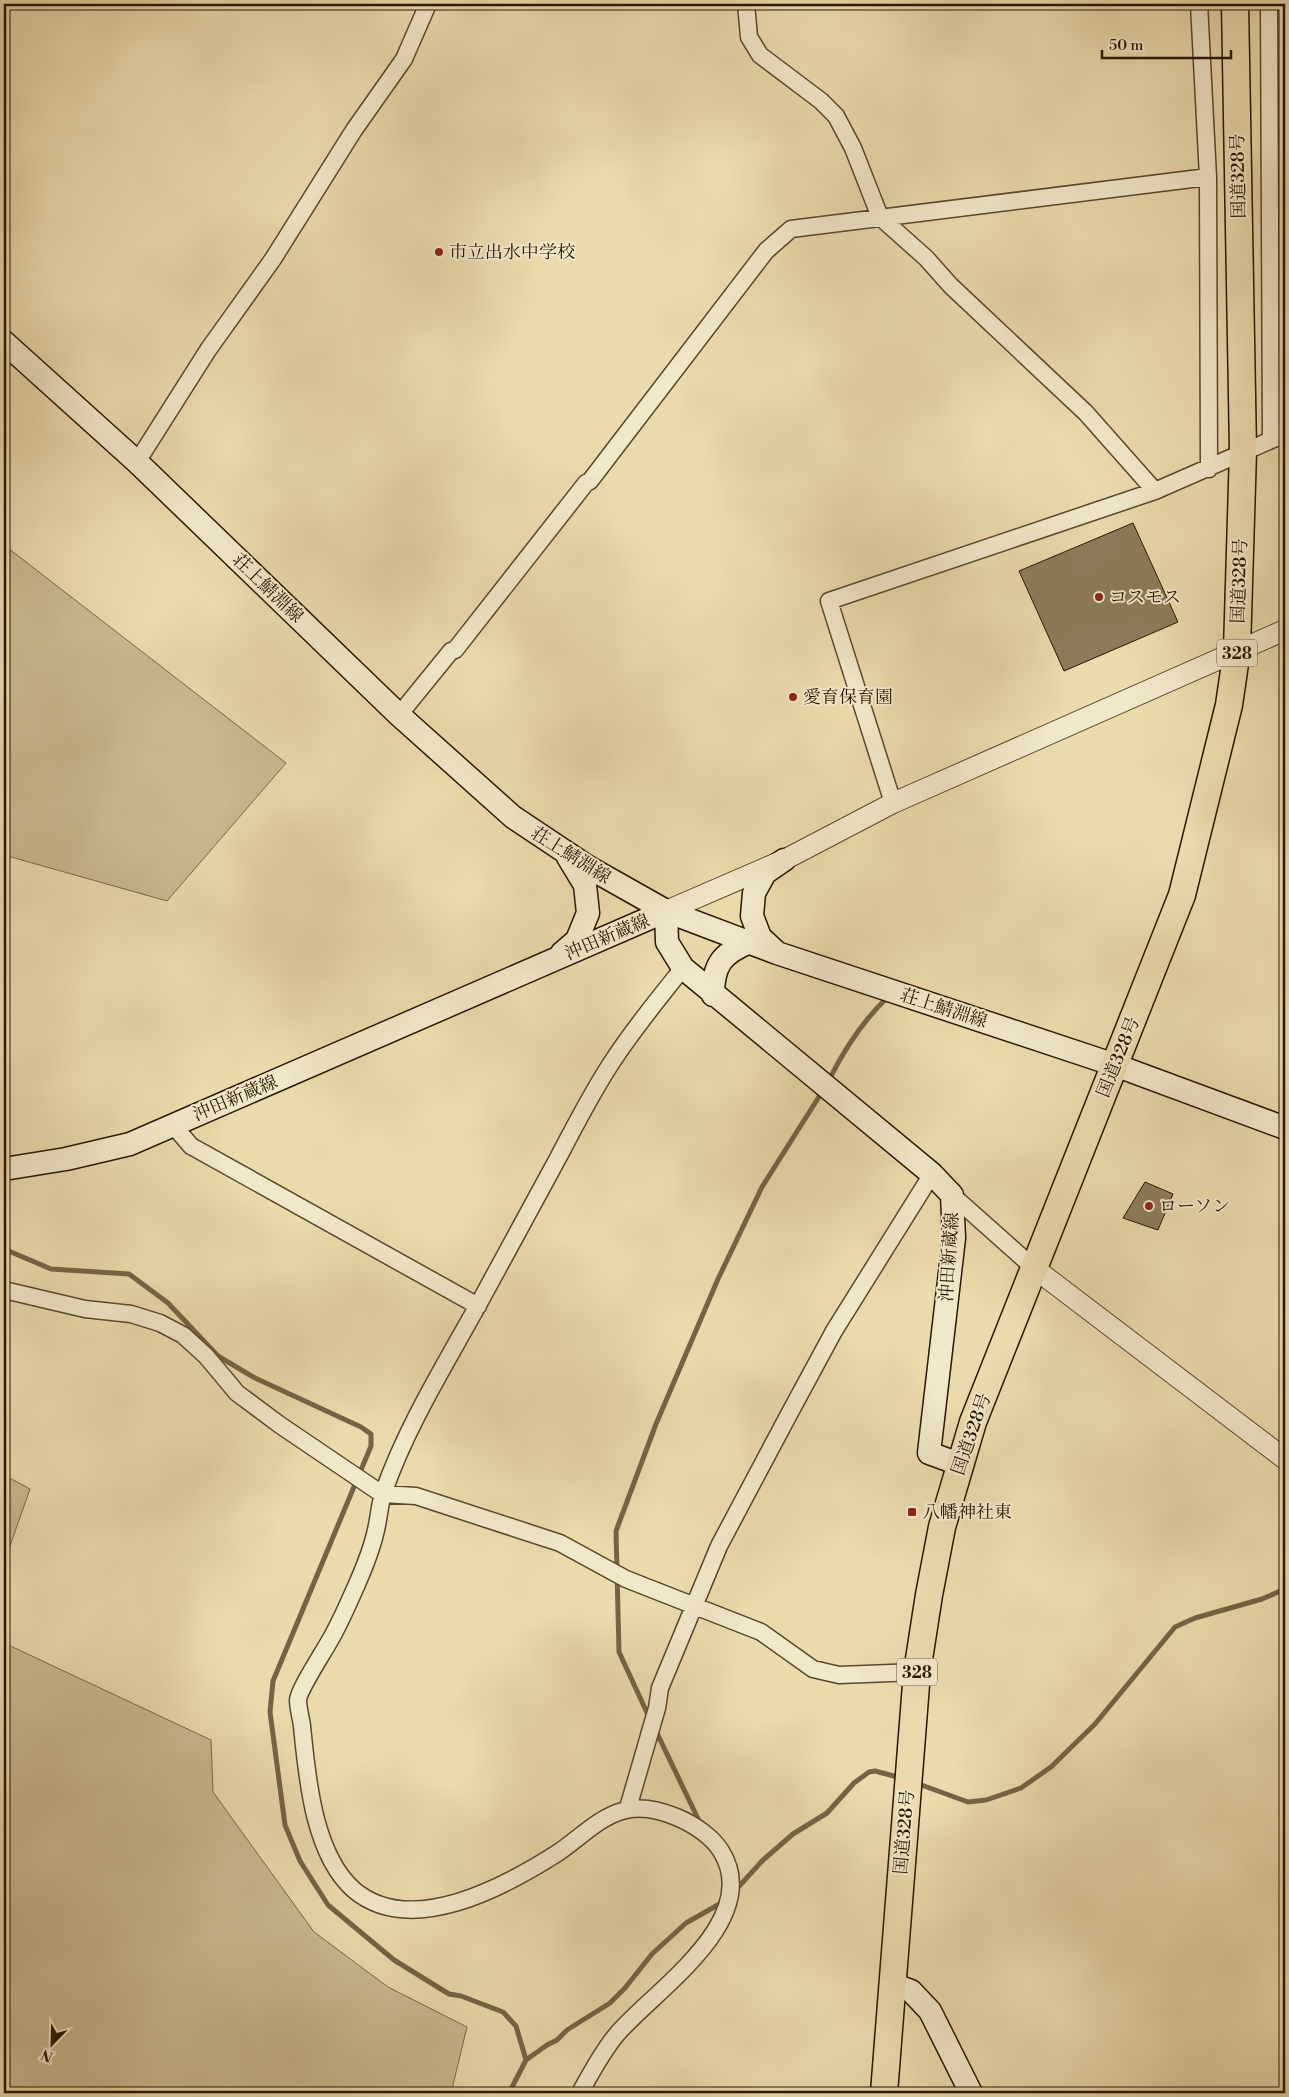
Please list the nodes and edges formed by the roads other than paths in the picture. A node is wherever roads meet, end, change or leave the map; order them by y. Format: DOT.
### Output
graph roads {
  1 [pos="428,4"];
  2 [pos="746,4"];
  3 [pos="1199,4"];
  4 [pos="1235,4"];
  5 [pos="1269,4"];
  6 [pos="1208,177"];
  7 [pos="880,217"];
  8 [pos="4,342"];
  9 [pos="1278,437"];
  10 [pos="1244,452"];
  11 [pos="137,462"];
  12 [pos="1209,468"];
  13 [pos="1155,491"];
  14 [pos="1285,630"];
  15 [pos="1237,650"];
  16 [pos="400,715"];
  17 [pos="893,804"];
  18 [pos="564,851"];
  19 [pos="784,860"];
  20 [pos="666,911"];
  21 [pos="750,942"];
  22 [pos="777,953"];
  23 [pos="556,959"];
  24 [pos="683,968"];
  25 [pos="713,995"];
  26 [pos="1115,1065"];
  27 [pos="173,1125"];
  28 [pos="1285,1128"];
  29 [pos="4,1169"];
  30 [pos="932,1174"];
  31 [pos="952,1195"];
  32 [pos="1034,1268"];
  33 [pos="4,1290"];
  34 [pos="478,1306"];
  35 [pos="1285,1459"];
  36 [pos="959,1464"];
  37 [pos="382,1494"];
  38 [pos="695,1606"];
  39 [pos="917,1672"];
  40 [pos="628,1808"];
  41 [pos="892,1984"];
  42 [pos="580,2093"];
  43 [pos="884,2093"];
  44 [pos="971,2093"];
  1 -- 11 [label="street"];
  2 -- 7 [label="street"];
  3 -- 6 [label="street"];
  4 -- 10 [label="highway, 国道328号 / 328"];
  5 -- 9 [label="street"];
  6 -- 7 [label="street"];
  6 -- 12 [label="street"];
  7 -- 13 [label="street"];
  7 -- 16 [label="street"];
  8 -- 11 [label="main road, 荘上鯖淵線"];
  9 -- 10 [label="street"];
  10 -- 12 [label="street"];
  10 -- 15 [label="highway, 国道328号 / 328"];
  11 -- 16 [label="main road, 荘上鯖淵線"];
  12 -- 13 [label="street"];
  13 -- 17 [label="street"];
  14 -- 15 [label="street"];
  15 -- 17 [label="street"];
  15 -- 26 [label="highway, 国道328号 / 328"];
  16 -- 18 [label="main road, 荘上鯖淵線"];
  17 -- 19 [label="street"];
  18 -- 20 [label="main road, 荘上鯖淵線"];
  18 -- 23 [label="main road"];
  19 -- 20 [label="street"];
  19 -- 22 [label="main road"];
  20 -- 21 [label="main road, 荘上鯖淵線"];
  20 -- 23 [label="main road, 沖田新蔵線"];
  20 -- 24 [label="main road, 沖田新蔵線"];
  21 -- 22 [label="main road, 荘上鯖淵線"];
  21 -- 25 [label="main road"];
  22 -- 26 [label="main road, 荘上鯖淵線"];
  23 -- 27 [label="main road, 沖田新蔵線"];
  24 -- 25 [label="main road, 沖田新蔵線"];
  24 -- 34 [label="street"];
  25 -- 30 [label="main road, 沖田新蔵線"];
  26 -- 28 [label="main road, 荘上鯖淵線"];
  26 -- 32 [label="highway, 国道328号 / 328"];
  27 -- 29 [label="main road, 沖田新蔵線"];
  27 -- 34 [label="street"];
  30 -- 31 [label="main road, 沖田新蔵線"];
  30 -- 38 [label="street"];
  31 -- 32 [label="street"];
  31 -- 36 [label="main road, 沖田新蔵線"];
  32 -- 35 [label="street"];
  32 -- 36 [label="highway, 国道328号 / 328"];
  33 -- 37 [label="street"];
  34 -- 37 [label="street"];
  36 -- 39 [label="highway, 国道328号 / 328"];
  37 -- 38 [label="street"];
  37 -- 40 [label="street"];
  38 -- 39 [label="street"];
  38 -- 40 [label="street"];
  39 -- 41 [label="highway, 国道328号 / 328"];
  40 -- 42 [label="street"];
  41 -- 43 [label="highway, 国道328号 / 328"];
  41 -- 44 [label="main road"];
}
